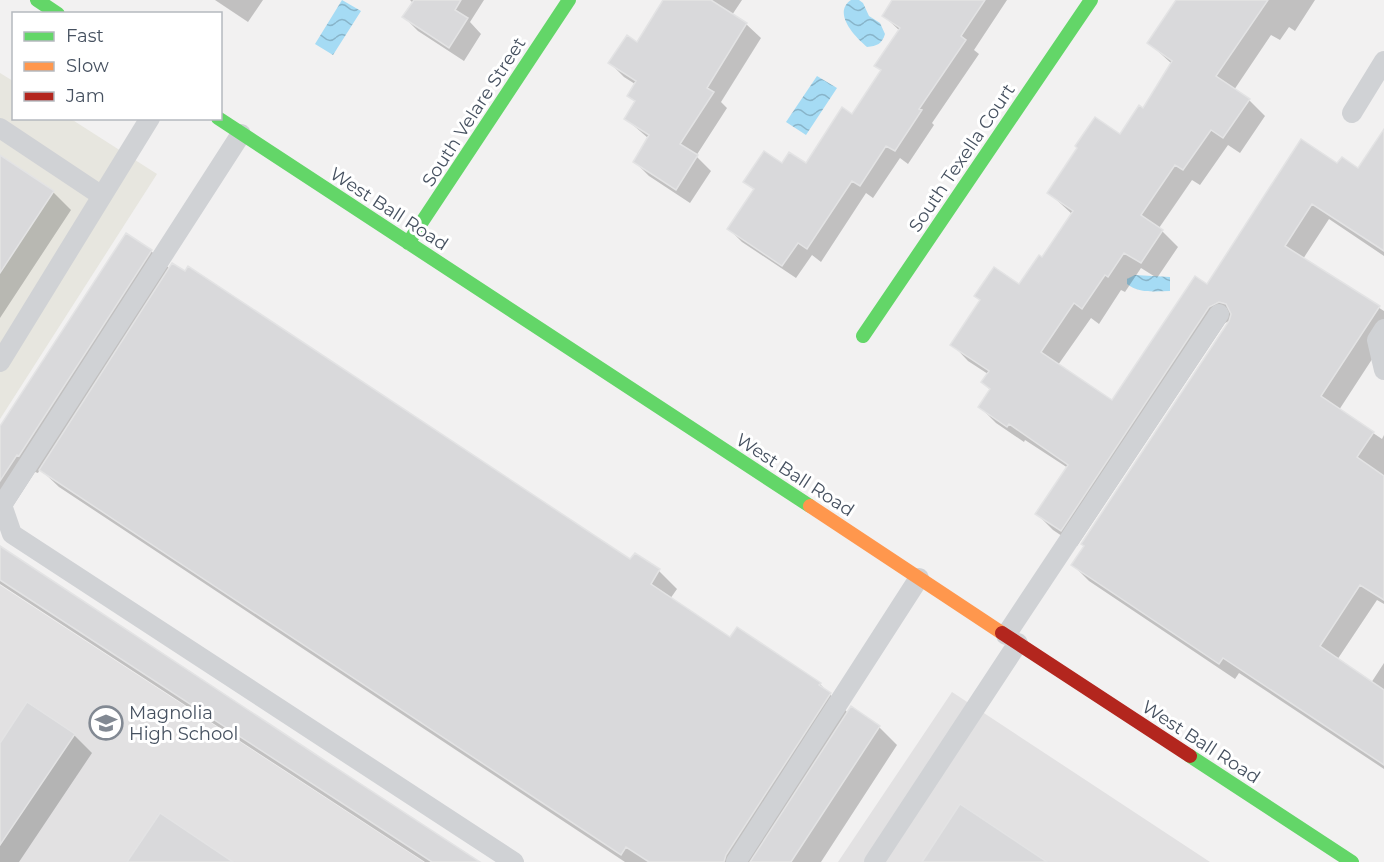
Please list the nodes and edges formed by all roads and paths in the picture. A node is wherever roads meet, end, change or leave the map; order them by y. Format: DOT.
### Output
graph roads {
  1 [pos="37,0"];
  2 [pos="569,0"];
  3 [pos="1091,0"];
  4 [pos="55,12"];
  5 [pos="1384,61"];
  6 [pos="1352,113"];
  7 [pos="149,120"];
  8 [pos="221,120"];
  9 [pos="0,128"];
  10 [pos="242,134"];
  11 [pos="102,196"];
  12 [pos="408,243"];
  13 [pos="1220,314"];
  14 [pos="1384,330"];
  15 [pos="863,336"];
  16 [pos="0,362"];
  17 [pos="1384,370"];
  18 [pos="919,578"];
  19 [pos="1012,639"];
  20 [pos="514,862"];
  21 [pos="736,862"];
  22 [pos="874,862"];
  23 [pos="1352,862"];
  1 -- 4 [label="main road"];
  2 -- 12 [label="main road, South Velare Street"];
  3 -- 15 [label="main road, South Texella Court"];
  5 -- 6 [label="lane"];
  7 -- 11 [label="lane"];
  8 -- 10 [label="main road, West Ball Road"];
  9 -- 11 [label="lane"];
  10 -- 12 [label="main road, West Ball Road"];
  10 -- 20 [label="lane"];
  11 -- 16 [label="lane"];
  12 -- 18 [label="main road, West Ball Road"];
  13 -- 19 [label="lane"];
  14 -- 17 [label="lane"];
  18 -- 19 [label="main road, West Ball Road"];
  18 -- 21 [label="lane"];
  19 -- 22 [label="lane"];
  19 -- 23 [label="main road, West Ball Road"];
}
